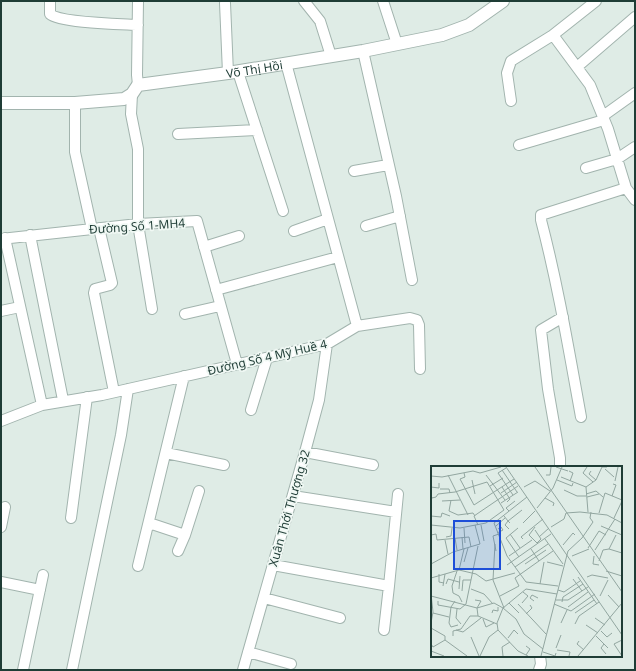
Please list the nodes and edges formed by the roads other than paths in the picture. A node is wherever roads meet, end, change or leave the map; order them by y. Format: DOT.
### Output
graph roads {
  1 [pos="50,1"];
  2 [pos="138,1"];
  3 [pos="304,1"];
  4 [pos="383,1"];
  5 [pos="503,1"];
  6 [pos="596,1"];
  7 [pos="225,3"];
  8 [pos="635,17"];
  9 [pos="138,25"];
  10 [pos="553,35"];
  11 [pos="396,44"];
  12 [pos="363,51"];
  13 [pos="331,56"];
  14 [pos="286,63"];
  15 [pos="577,67"];
  16 [pos="233,73"];
  17 [pos="135,89"];
  18 [pos="635,92"];
  19 [pos="511,100"];
  20 [pos="1,103"];
  21 [pos="75,104"];
  22 [pos="604,118"];
  23 [pos="257,130"];
  24 [pos="178,134"];
  25 [pos="519,145"];
  26 [pos="635,147"];
  27 [pos="617,159"];
  28 [pos="388,165"];
  29 [pos="586,168"];
  30 [pos="354,171"];
  31 [pos="626,188"];
  32 [pos="635,200"];
  33 [pos="283,211"];
  34 [pos="400,216"];
  35 [pos="328,219"];
  36 [pos="138,224"];
  37 [pos="366,226"];
  38 [pos="96,228"];
  39 [pos="294,231"];
  40 [pos="30,236"];
  41 [pos="239,236"];
  42 [pos="3,238"];
  43 [pos="204,246"];
  44 [pos="338,257"];
  45 [pos="412,280"];
  46 [pos="216,290"];
  47 [pos="220,306"];
  48 [pos="20,307"];
  49 [pos="152,309"];
  50 [pos="1,311"];
  51 [pos="185,314"];
  52 [pos="563,317"];
  53 [pos="357,326"];
  54 [pos="327,344"];
  55 [pos="267,358"];
  56 [pos="237,364"];
  57 [pos="420,369"];
  58 [pos="184,376"];
  59 [pos="128,389"];
  60 [pos="114,392"];
  61 [pos="87,397"];
  62 [pos="63,400"];
  63 [pos="42,405"];
  64 [pos="251,410"];
  65 [pos="581,417"];
  66 [pos="1,421"];
  67 [pos="166,452"];
  68 [pos="306,452"];
  69 [pos="224,465"];
  70 [pos="373,465"];
  71 [pos="560,466"];
  72 [pos="199,491"];
  73 [pos="398,494"];
  74 [pos="293,496"];
  75 [pos="5,507"];
  76 [pos="396,512"];
  77 [pos="71,518"];
  78 [pos="149,523"];
  79 [pos="1,527"];
  80 [pos="185,535"];
  81 [pos="178,551"];
  82 [pos="273,565"];
  83 [pos="138,566"];
  84 [pos="43,574"];
  85 [pos="1,582"];
  86 [pos="389,586"];
  87 [pos="40,590"];
  88 [pos="264,598"];
  89 [pos="340,618"];
  90 [pos="384,630"];
  91 [pos="248,652"];
  92 [pos="540,657"];
  93 [pos="291,664"];
  94 [pos="23,670"];
  95 [pos="72,670"];
  96 [pos="243,670"];
  97 [pos="539,670"];
  1 -- 9 [label="street"];
  2 -- 9 [label="street"];
  3 -- 13 [label="street"];
  4 -- 11 [label="street"];
  5 -- 11 [label="street, Võ Thị Hồi"];
  6 -- 10 [label="street"];
  7 -- 16 [label="street"];
  8 -- 15 [label="street"];
  9 -- 17 [label="street"];
  10 -- 15 [label="street"];
  10 -- 19 [label="street"];
  11 -- 12 [label="street, Võ Thị Hồi"];
  12 -- 13 [label="street, Võ Thị Hồi"];
  12 -- 28 [label="street"];
  13 -- 14 [label="street, Võ Thị Hồi"];
  14 -- 16 [label="street, Võ Thị Hồi"];
  14 -- 35 [label="street"];
  15 -- 22 [label="street"];
  16 -- 17 [label="street, Võ Thị Hồi"];
  16 -- 23 [label="street"];
  17 -- 21 [label="street, Võ Thị Hồi"];
  17 -- 36 [label="street"];
  18 -- 22 [label="street"];
  20 -- 21 [label="street, Võ Thị Hồi"];
  21 -- 38 [label="street"];
  22 -- 25 [label="street"];
  22 -- 27 [label="street"];
  23 -- 24 [label="street"];
  23 -- 33 [label="street"];
  26 -- 27 [label="street"];
  27 -- 29 [label="street"];
  27 -- 31 [label="street"];
  28 -- 30 [label="street"];
  28 -- 34 [label="street"];
  31 -- 32 [label="street"];
  31 -- 52 [label="street"];
  34 -- 37 [label="street"];
  34 -- 45 [label="street"];
  35 -- 39 [label="street"];
  35 -- 44 [label="street"];
  36 -- 38 [label="street, Đường Số 1-MH4"];
  36 -- 43 [label="street, Đường Số 1-MH4"];
  36 -- 49 [label="street"];
  38 -- 40 [label="street, Đường Số 1-MH4"];
  38 -- 60 [label="street"];
  40 -- 42 [label="street, Đường Số 1-MH4"];
  40 -- 62 [label="street"];
  41 -- 43 [label="street"];
  42 -- 48 [label="street"];
  43 -- 46 [label="street, Đường Số 1-MH4"];
  44 -- 46 [label="street"];
  44 -- 53 [label="street"];
  46 -- 47 [label="street, Đường Số 1-MH4"];
  47 -- 51 [label="street"];
  47 -- 56 [label="street, Đường Số 1-MH4"];
  48 -- 50 [label="street"];
  48 -- 63 [label="street"];
  52 -- 65 [label="street"];
  52 -- 71 [label="street"];
  53 -- 54 [label="street, Đường Số 4 Mỹ Huề 4"];
  53 -- 57 [label="street"];
  54 -- 55 [label="street, Đường Số 4 Mỹ Huề 4"];
  54 -- 68 [label="street, Xuân Thới Thượng 32"];
  55 -- 56 [label="street, Đường Số 4 Mỹ Huề 4"];
  55 -- 64 [label="street"];
  56 -- 58 [label="street, Đường Số 4 Mỹ Huề 4"];
  58 -- 59 [label="street, Đường Số 4 Mỹ Huề 4"];
  58 -- 67 [label="street"];
  59 -- 60 [label="street, Đường Số 4 Mỹ Huề 4"];
  59 -- 95 [label="street"];
  60 -- 61 [label="street, Đường Số 4 Mỹ Huề 4"];
  61 -- 62 [label="street, Đường Số 4 Mỹ Huề 4"];
  61 -- 77 [label="street"];
  62 -- 63 [label="street, Đường Số 4 Mỹ Huề 4"];
  63 -- 66 [label="street, Đường Số 4 Mỹ Huề 4"];
  67 -- 69 [label="street"];
  67 -- 78 [label="street"];
  68 -- 70 [label="street"];
  68 -- 74 [label="street, Xuân Thới Thượng 32"];
  72 -- 80 [label="street"];
  73 -- 76 [label="street"];
  74 -- 76 [label="street"];
  74 -- 82 [label="street, Xuân Thới Thượng 32"];
  75 -- 79 [label="street"];
  76 -- 86 [label="street"];
  78 -- 80 [label="street"];
  78 -- 83 [label="street"];
  80 -- 81 [label="street"];
  82 -- 86 [label="street"];
  82 -- 88 [label="street, Xuân Thới Thượng 32"];
  84 -- 87 [label="street"];
  85 -- 87 [label="street"];
  86 -- 90 [label="street"];
  87 -- 94 [label="street"];
  88 -- 89 [label="street"];
  88 -- 91 [label="street, Xuân Thới Thượng 32"];
  91 -- 93 [label="street"];
  91 -- 96 [label="street, Xuân Thới Thượng 32"];
  92 -- 97 [label="street"];
}
